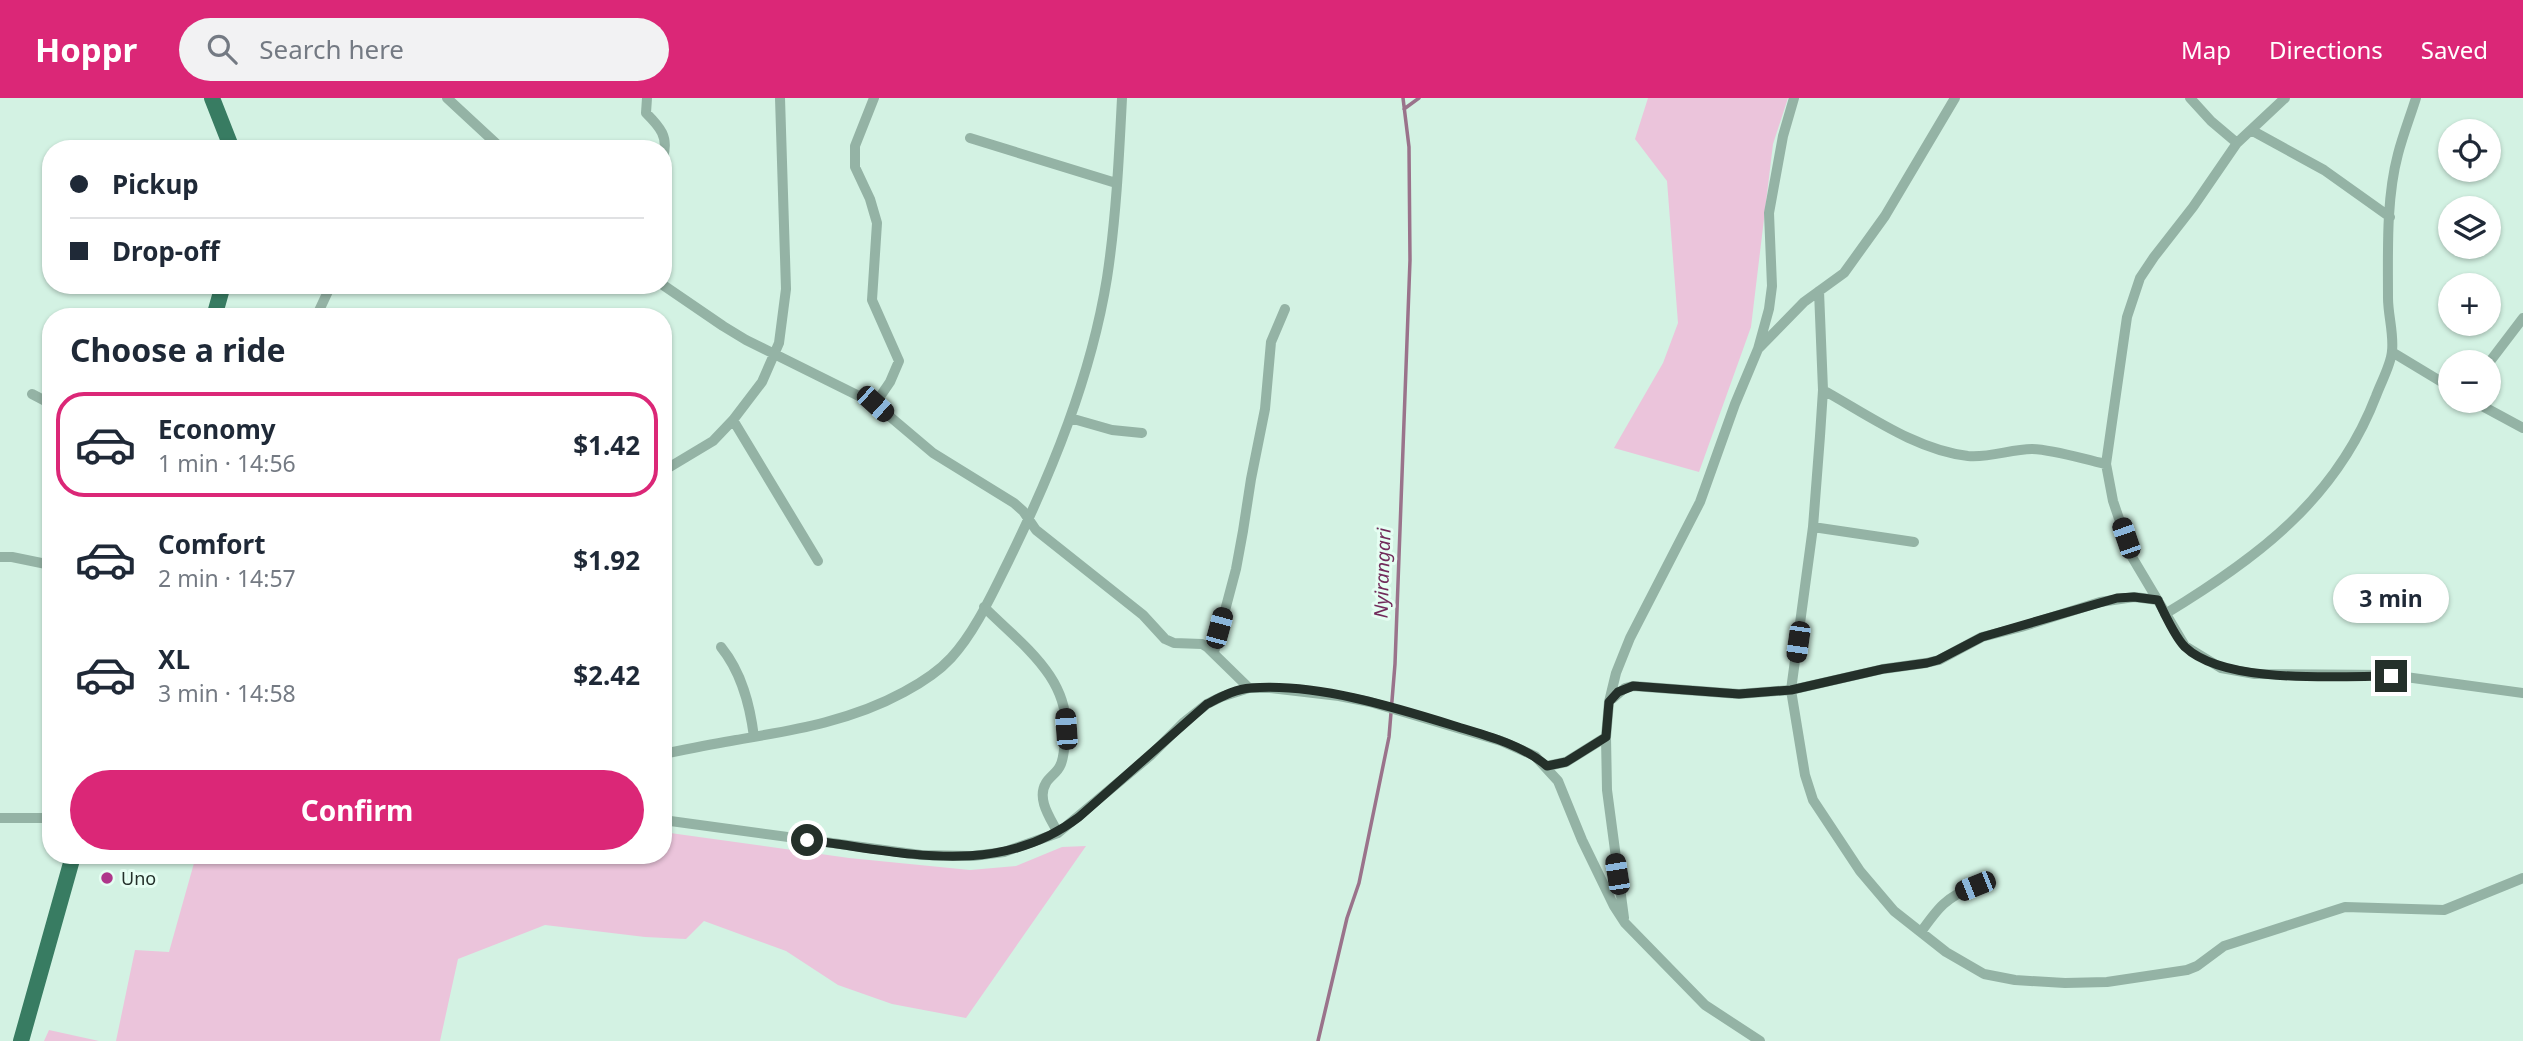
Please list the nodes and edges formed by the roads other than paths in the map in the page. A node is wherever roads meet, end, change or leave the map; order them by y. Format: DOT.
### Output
graph roads {
  1 [pos="212,98"];
  2 [pos="447,98"];
  3 [pos="647,98"];
  4 [pos="780,98"];
  5 [pos="874,98"];
  6 [pos="1122,98"];
  7 [pos="1794,98"];
  8 [pos="1955,98"];
  9 [pos="2190,98"];
  10 [pos="2285,98"];
  11 [pos="2416,98"];
  12 [pos="2251,130"];
  13 [pos="970,138"];
  14 [pos="228,140"];
  15 [pos="492,140"];
  16 [pos="666,140"];
  17 [pos="2237,143"];
  18 [pos="1116,183"];
  19 [pos="2390,217"];
  20 [pos="672,291"];
  21 [pos="1819,291"];
  22 [pos="1285,309"];
  23 [pos="2523,317"];
  24 [pos="1758,349"];
  25 [pos="2498,350"];
  26 [pos="2392,352"];
  27 [pos="776,354"];
  28 [pos="2438,380"];
  29 [pos="1823,390"];
  30 [pos="33,394"];
  31 [pos="42,399"];
  32 [pos="875,404"];
  33 [pos="2495,413"];
  34 [pos="1070,418"];
  35 [pos="733,420"];
  36 [pos="2523,428"];
  37 [pos="1142,433"];
  38 [pos="2106,464"];
  39 [pos="672,466"];
  40 [pos="1029,520"];
  41 [pos="1813,527"];
  42 [pos="1914,542"];
  43 [pos="0,557"];
  44 [pos="818,561"];
  45 [pos="42,563"];
  46 [pos="2158,600"];
  47 [pos="984,607"];
  48 [pos="2165,614"];
  49 [pos="721,647"];
  50 [pos="1214,652"];
  51 [pos="1249,688"];
  52 [pos="1791,690"];
  53 [pos="2523,693"];
  54 [pos="1609,702"];
  55 [pos="754,737"];
  56 [pos="1606,737"];
  57 [pos="672,752"];
  58 [pos="1547,766"];
  59 [pos="0,818"];
  60 [pos="42,818"];
  61 [pos="672,821"];
  62 [pos="1058,833"];
  63 [pos="71,864"];
  64 [pos="2523,878"];
  65 [pos="1975,886"];
  66 [pos="1625,923"];
  67 [pos="1921,932"];
  68 [pos="21,1041"];
  69 [pos="1760,1041"];
  1 -- 14 [label="highway"];
  2 -- 15 [label="street"];
  3 -- 16 [label="street"];
  4 -- 27 [label="street"];
  5 -- 32 [label="street"];
  6 -- 18 [label="street"];
  7 -- 24 [label="street"];
  8 -- 21 [label="street"];
  9 -- 17 [label="street"];
  10 -- 12 [label="street"];
  11 -- 19 [label="street"];
  12 -- 17 [label="street"];
  12 -- 19 [label="street"];
  13 -- 18 [label="street"];
  17 -- 38 [label="street"];
  18 -- 34 [label="street"];
  19 -- 26 [label="street"];
  20 -- 27 [label="street"];
  21 -- 24 [label="street"];
  21 -- 29 [label="street"];
  22 -- 50 [label="street"];
  23 -- 25 [label="street"];
  24 -- 54 [label="street"];
  26 -- 28 [label="street"];
  26 -- 48 [label="street"];
  27 -- 32 [label="street"];
  27 -- 35 [label="street"];
  29 -- 38 [label="street"];
  29 -- 41 [label="street"];
  30 -- 31 [label="street"];
  32 -- 40 [label="street"];
  33 -- 36 [label="street"];
  34 -- 37 [label="street"];
  34 -- 40 [label="street"];
  35 -- 39 [label="street"];
  35 -- 44 [label="street"];
  38 -- 46 [label="street"];
  40 -- 47 [label="street"];
  40 -- 50 [label="street"];
  41 -- 42 [label="street"];
  41 -- 52 [label="street"];
  43 -- 45 [label="street"];
  46 -- 48 [label="street"];
  46 -- 52 [label="street"];
  47 -- 55 [label="street"];
  47 -- 62 [label="street"];
  48 -- 53 [label="street"];
  49 -- 55 [label="street"];
  50 -- 51 [label="street"];
  51 -- 58 [label="street"];
  51 -- 62 [label="street"];
  52 -- 54 [label="street"];
  52 -- 67 [label="street"];
  54 -- 56 [label="street"];
  55 -- 57 [label="street"];
  56 -- 58 [label="street"];
  56 -- 66 [label="street"];
  58 -- 66 [label="street"];
  59 -- 60 [label="street"];
  61 -- 62 [label="street"];
  63 -- 68 [label="highway"];
  64 -- 67 [label="street"];
  65 -- 67 [label="street"];
  66 -- 69 [label="street"];
}
